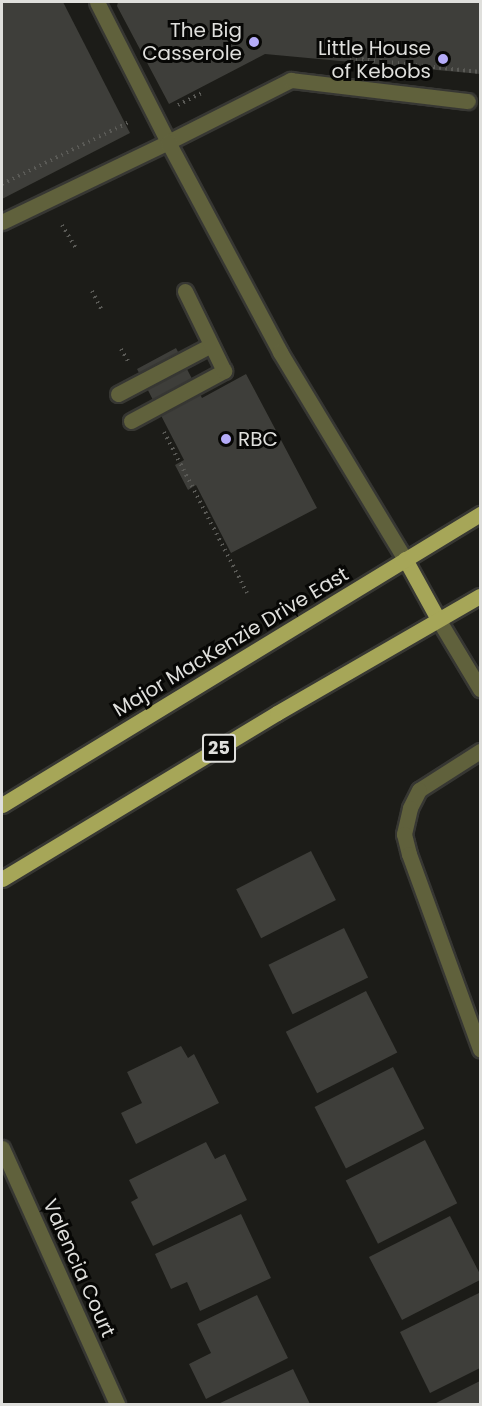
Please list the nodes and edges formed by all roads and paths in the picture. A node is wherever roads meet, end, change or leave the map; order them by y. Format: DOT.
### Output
graph roads {
  1 [pos="97,2"];
  2 [pos="188,99"];
  3 [pos="468,101"];
  4 [pos="178,105"];
  5 [pos="132,128"];
  6 [pos="168,141"];
  7 [pos="2,184"];
  8 [pos="2,222"];
  9 [pos="63,225"];
  10 [pos="75,247"];
  11 [pos="92,291"];
  12 [pos="185,291"];
  13 [pos="101,309"];
  14 [pos="211,345"];
  15 [pos="118,394"];
  16 [pos="131,422"];
  17 [pos="161,426"];
  18 [pos="480,514"];
  19 [pos="405,559"];
  20 [pos="247,592"];
  21 [pos="480,596"];
  22 [pos="438,619"];
  23 [pos="480,688"];
  24 [pos="480,751"];
  25 [pos="2,805"];
  26 [pos="2,879"];
  27 [pos="480,1049"];
  28 [pos="2,1148"];
  29 [pos="117,1404"];
  1 -- 6 [label="street"];
  2 -- 4 [label="path"];
  3 -- 6 [label="street"];
  5 -- 7 [label="path"];
  6 -- 8 [label="street"];
  6 -- 19 [label="street"];
  9 -- 10 [label="path"];
  11 -- 13 [label="path"];
  12 -- 14 [label="street"];
  14 -- 15 [label="street"];
  14 -- 16 [label="street"];
  17 -- 20 [label="path"];
  18 -- 19 [label="main road, Major MacKenzie Drive East"];
  19 -- 22 [label="main road"];
  19 -- 25 [label="main road, Major MacKenzie Drive East"];
  21 -- 22 [label="main road, 25"];
  22 -- 23 [label="street"];
  22 -- 26 [label="main road, 25"];
  24 -- 27 [label="street"];
  28 -- 29 [label="street, Valencia Court"];
}
